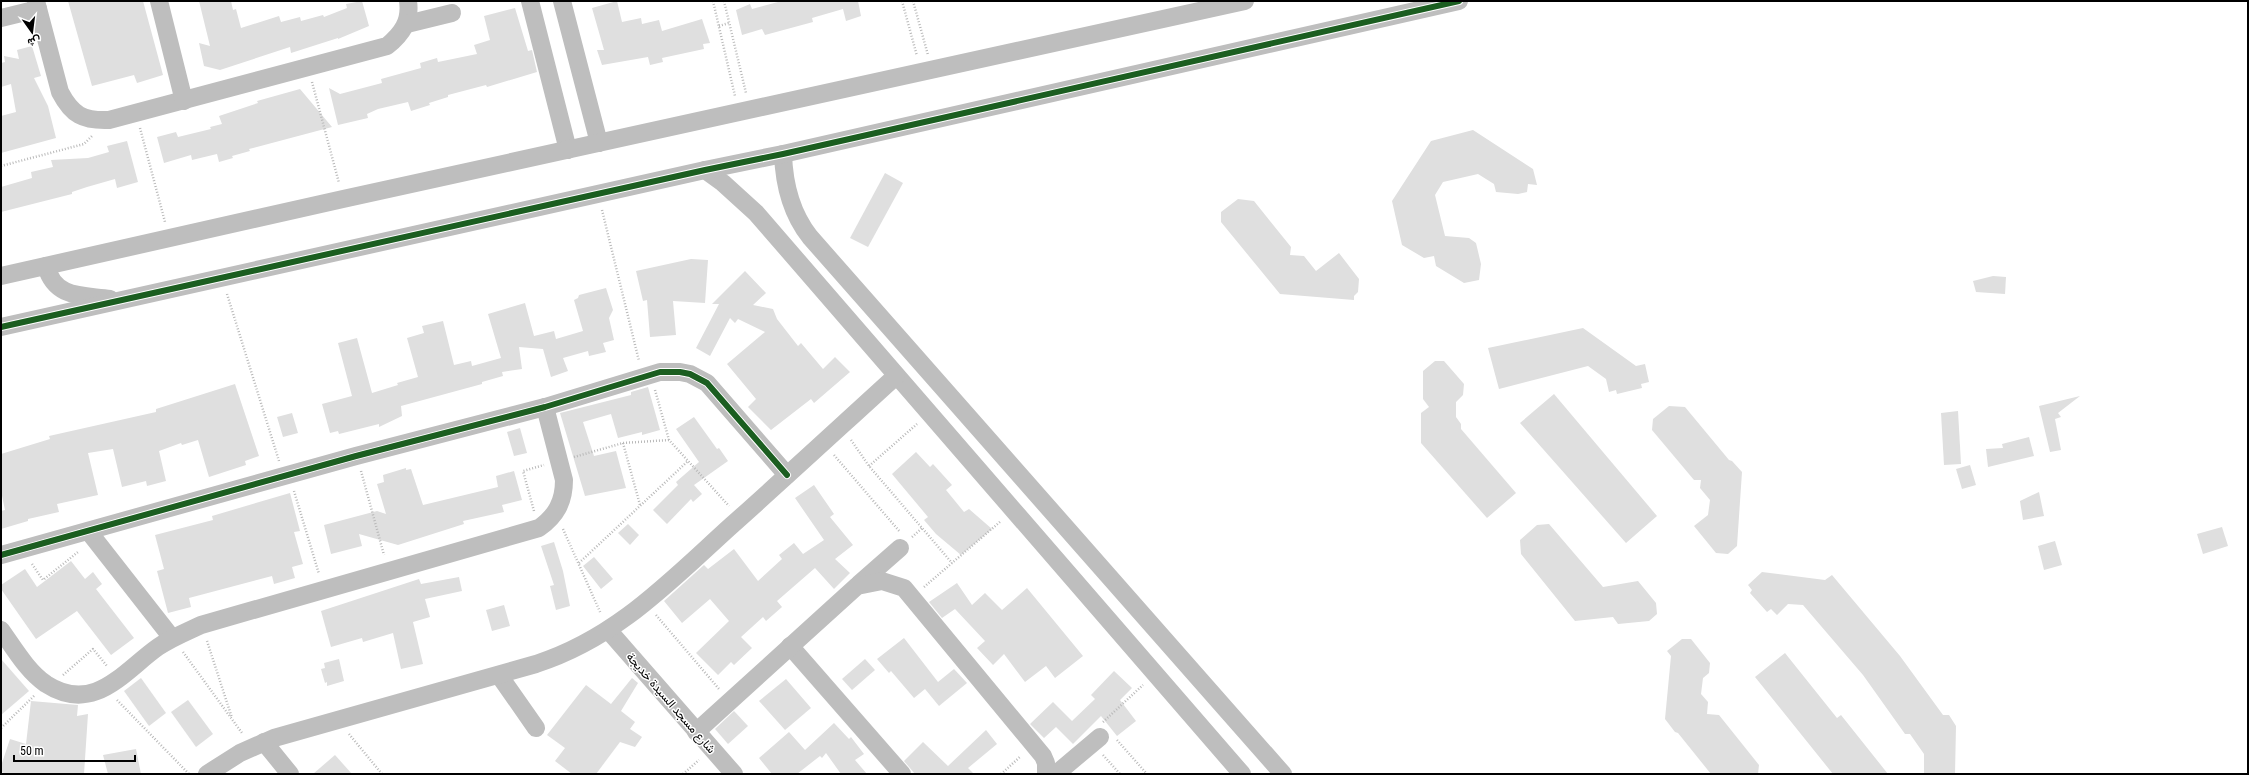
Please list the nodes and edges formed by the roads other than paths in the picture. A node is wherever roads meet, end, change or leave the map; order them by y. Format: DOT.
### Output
graph roads {
  1 [pos="159,1"];
  2 [pos="408,1"];
  3 [pos="530,1"];
  4 [pos="562,1"];
  5 [pos="1245,1"];
  6 [pos="1460,1"];
  7 [pos="37,5"];
  8 [pos="452,13"];
  9 [pos="1,18"];
  10 [pos="407,24"];
  11 [pos="184,101"];
  12 [pos="599,143"];
  13 [pos="568,150"];
  14 [pos="783,154"];
  15 [pos="705,170"];
  16 [pos="46,266"];
  17 [pos="1,276"];
  18 [pos="122,300"];
  19 [pos="878,314"];
  20 [pos="1,327"];
  21 [pos="858,332"];
  22 [pos="896,376"];
  23 [pos="544,407"];
  24 [pos="787,475"];
  25 [pos="92,536"];
  26 [pos="901,542"];
  27 [pos="1,555"];
  28 [pos="857,586"];
  29 [pos="1,630"];
  30 [pos="609,631"];
  31 [pos="172,638"];
  32 [pos="790,646"];
  33 [pos="499,675"];
  34 [pos="536,728"];
  35 [pos="696,732"];
  36 [pos="1102,736"];
  37 [pos="258,744"];
  38 [pos="207,774"];
  39 [pos="290,774"];
  40 [pos="734,774"];
  41 [pos="902,774"];
  42 [pos="1046,774"];
  43 [pos="1056,774"];
  44 [pos="1242,774"];
  45 [pos="1283,774"];
  1 -- 11 [label="street"];
  2 -- 10 [label="street"];
  3 -- 13 [label="street"];
  4 -- 12 [label="street"];
  5 -- 12 [label="street"];
  6 -- 14 [label="street"];
  7 -- 9 [label="street"];
  7 -- 11 [label="street"];
  8 -- 10 [label="street"];
  10 -- 11 [label="street"];
  12 -- 13 [label="street"];
  13 -- 16 [label="street"];
  14 -- 15 [label="street"];
  14 -- 19 [label="street"];
  15 -- 18 [label="street"];
  15 -- 21 [label="street"];
  16 -- 17 [label="street"];
  16 -- 18 [label="street"];
  18 -- 20 [label="street"];
  19 -- 21 [label="street"];
  19 -- 45 [label="street"];
  21 -- 22 [label="street"];
  22 -- 24 [label="street"];
  22 -- 44 [label="street"];
  23 -- 24 [label="street"];
  23 -- 25 [label="street"];
  23 -- 31 [label="street"];
  24 -- 30 [label="street"];
  25 -- 27 [label="street"];
  25 -- 31 [label="street"];
  26 -- 28 [label="street"];
  28 -- 32 [label="street"];
  28 -- 42 [label="street"];
  29 -- 31 [label="street"];
  30 -- 33 [label="street"];
  30 -- 35 [label="street, شارع مسجد السيدة خديجة"];
  32 -- 35 [label="street"];
  32 -- 41 [label="street"];
  33 -- 34 [label="street"];
  33 -- 37 [label="street"];
  35 -- 40 [label="street, شارع مسجد السيدة خديجة"];
  36 -- 43 [label="street"];
  37 -- 38 [label="street"];
  37 -- 39 [label="street"];
}
